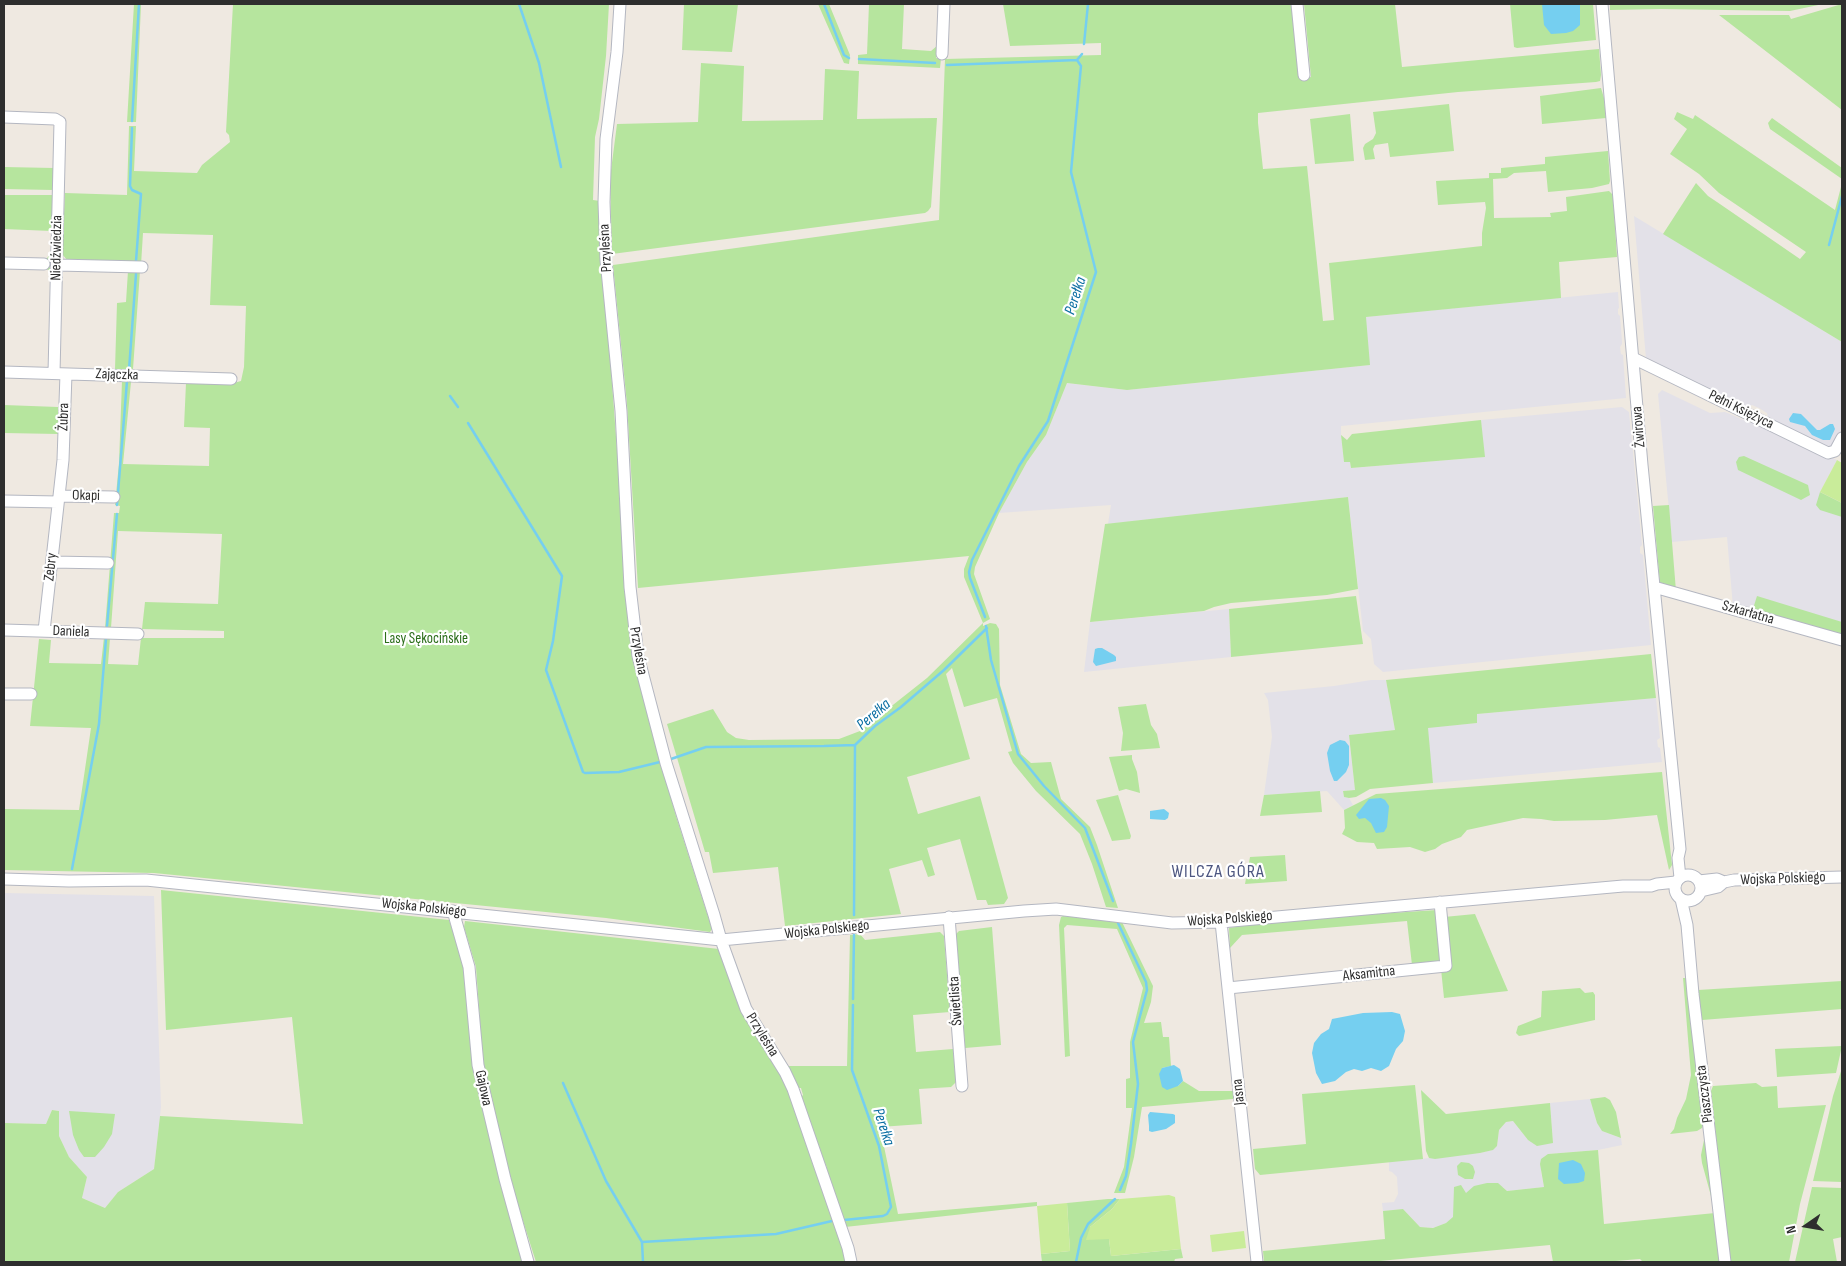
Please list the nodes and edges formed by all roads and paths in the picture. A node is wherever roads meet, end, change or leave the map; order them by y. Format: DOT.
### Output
graph roads {
  1 [pos="620,4"];
  2 [pos="944,4"];
  3 [pos="1297,4"];
  4 [pos="1602,4"];
  5 [pos="942,54"];
  6 [pos="1304,75"];
  7 [pos="4,117"];
  8 [pos="4,263"];
  9 [pos="44,264"];
  10 [pos="57,264"];
  11 [pos="142,267"];
  12 [pos="1633,358"];
  13 [pos="4,372"];
  14 [pos="60,374"];
  15 [pos="231,379"];
  16 [pos="1842,438"];
  17 [pos="63,460"];
  18 [pos="114,497"];
  19 [pos="58,499"];
  20 [pos="4,501"];
  21 [pos="52,562"];
  22 [pos="108,563"];
  23 [pos="1654,587"];
  24 [pos="4,630"];
  25 [pos="44,631"];
  26 [pos="138,634"];
  27 [pos="1842,640"];
  28 [pos="4,694"];
  29 [pos="31,694"];
  30 [pos="1842,877"];
  31 [pos="4,879"];
  32 [pos="1687,887"];
  33 [pos="1440,902"];
  34 [pos="453,912"];
  35 [pos="949,917"];
  36 [pos="1221,922"];
  37 [pos="721,940"];
  38 [pos="1228,988"];
  39 [pos="962,1086"];
  40 [pos="528,1262"];
  41 [pos="851,1262"];
  42 [pos="1256,1262"];
  43 [pos="1726,1262"];
  1 -- 37 [label="street, Przyleśna"];
  2 -- 5 [label="street"];
  3 -- 6 [label="street"];
  4 -- 12 [label="street, Żwirowa"];
  7 -- 10 [label="street, Niedźwiedzia"];
  8 -- 9 [label="street"];
  10 -- 11 [label="street"];
  10 -- 14 [label="street, Niedźwiedzia"];
  12 -- 16 [label="street, Pełni Księżyca"];
  12 -- 23 [label="street, Żwirowa"];
  13 -- 14 [label="street, Zajączka"];
  14 -- 15 [label="street, Zajączka"];
  14 -- 17 [label="street, Żubra"];
  17 -- 19 [label="street, Zebry"];
  18 -- 19 [label="street, Okapi"];
  19 -- 20 [label="street"];
  19 -- 21 [label="street, Zebry"];
  21 -- 22 [label="street"];
  21 -- 25 [label="street, Zebry"];
  23 -- 27 [label="street, Szkarłatna"];
  23 -- 32 [label="street, Żwirowa"];
  24 -- 25 [label="street, Daniela"];
  25 -- 26 [label="street, Daniela"];
  28 -- 29 [label="street"];
  30 -- 32 [label="street, Wojska Polskiego"];
  31 -- 34 [label="street, Wojska Polskiego"];
  32 -- 33 [label="street, Wojska Polskiego"];
  32 -- 43 [label="street, Piaszczysta"];
  33 -- 36 [label="street, Wojska Polskiego"];
  33 -- 38 [label="street, Aksamitna"];
  34 -- 37 [label="street, Wojska Polskiego"];
  34 -- 40 [label="street, Gajowa"];
  35 -- 36 [label="street, Wojska Polskiego"];
  35 -- 37 [label="street, Wojska Polskiego"];
  35 -- 39 [label="street, Świetlista"];
  36 -- 38 [label="street, Jasna"];
  37 -- 41 [label="street, Przyleśna"];
  38 -- 42 [label="street, Jasna"];
}
